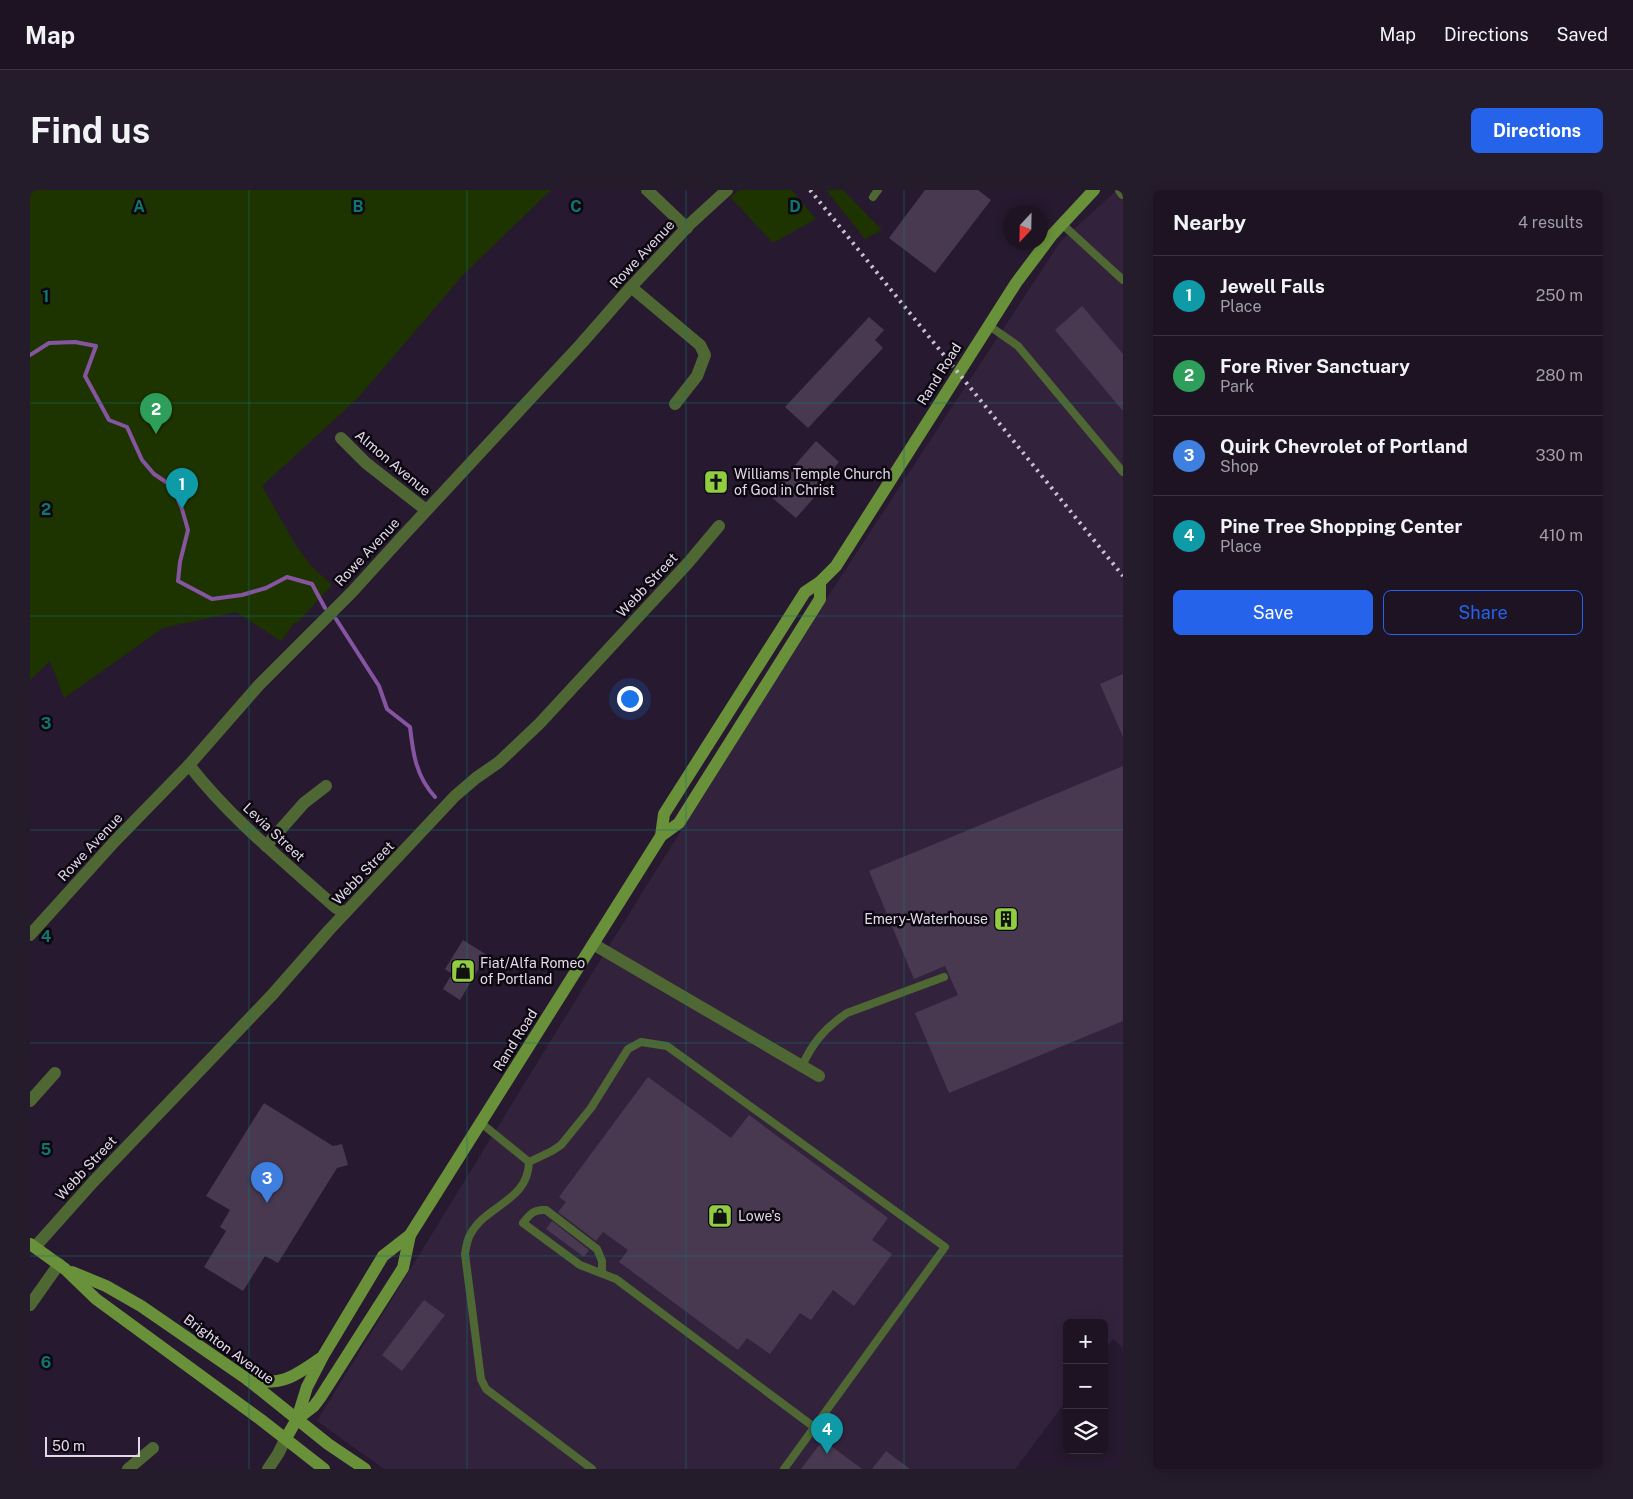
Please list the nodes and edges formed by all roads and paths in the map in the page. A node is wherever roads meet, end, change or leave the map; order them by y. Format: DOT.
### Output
graph roads {
  1 [pos="648,190"];
  2 [pos="727,190"];
  3 [pos="1121,190"];
  4 [pos="1091,191"];
  5 [pos="1123,193"];
  6 [pos="1062,224"];
  7 [pos="687,228"];
  8 [pos="1123,280"];
  9 [pos="632,286"];
  10 [pos="988,325"];
  11 [pos="675,404"];
  12 [pos="342,438"];
  13 [pos="1123,472"];
  14 [pos="426,510"];
  15 [pos="719,526"];
  16 [pos="189,765"];
  17 [pos="326,786"];
  18 [pos="266,846"];
  19 [pos="345,914"];
  20 [pos="30,935"];
  21 [pos="593,944"];
  22 [pos="944,977"];
  23 [pos="802,1066"];
  24 [pos="55,1073"];
  25 [pos="819,1076"];
  26 [pos="30,1101"];
  27 [pos="481,1123"];
  28 [pos="529,1162"];
  29 [pos="410,1235"];
  30 [pos="33,1245"];
  31 [pos="62,1267"];
  32 [pos="602,1273"];
  33 [pos="30,1305"];
  34 [pos="323,1356"];
  35 [pos="247,1379"];
  36 [pos="297,1418"];
  37 [pos="814,1427"];
  38 [pos="286,1438"];
  39 [pos="153,1448"];
  40 [pos="128,1469"];
  41 [pos="268,1469"];
  42 [pos="324,1469"];
  43 [pos="366,1469"];
  44 [pos="592,1469"];
  45 [pos="784,1469"];
  1 -- 7 [label="street"];
  2 -- 7 [label="street, Rowe Avenue"];
  3 -- 5 [label="street"];
  4 -- 6 [label="main road, Rand Road"];
  6 -- 8 [label="lane"];
  6 -- 10 [label="main road, Rand Road"];
  7 -- 9 [label="street, Rowe Avenue"];
  9 -- 11 [label="street"];
  9 -- 14 [label="street, Rowe Avenue"];
  10 -- 13 [label="lane"];
  10 -- 21 [label="main road, Rand Road"];
  12 -- 14 [label="street, Almon Avenue"];
  14 -- 16 [label="street, Rowe Avenue"];
  15 -- 19 [label="street, Webb Street"];
  16 -- 18 [label="street, Levia Street"];
  16 -- 20 [label="street, Rowe Avenue"];
  17 -- 18 [label="street"];
  18 -- 19 [label="street, Levia Street"];
  19 -- 30 [label="street, Webb Street"];
  21 -- 23 [label="street"];
  21 -- 27 [label="main road, Rand Road"];
  22 -- 23 [label="lane"];
  23 -- 25 [label="street"];
  24 -- 26 [label="street"];
  27 -- 28 [label="lane"];
  27 -- 29 [label="main road, Rand Road"];
  28 -- 37 [label="lane"];
  28 -- 44 [label="lane"];
  29 -- 34 [label="main road, Rand Road"];
  29 -- 36 [label="main road, Rand Road"];
  30 -- 31 [label="main road, Brighton Avenue"];
  31 -- 33 [label="street"];
  31 -- 35 [label="main road, Brighton Avenue"];
  31 -- 38 [label="main road, Brighton Avenue"];
  32 -- 32 [label="lane"];
  32 -- 37 [label="lane"];
  34 -- 35 [label="main road"];
  34 -- 36 [label="main road, Rand Road"];
  35 -- 36 [label="main road, Brighton Avenue"];
  36 -- 38 [label="main road, Rand Road"];
  36 -- 43 [label="main road, Brighton Avenue"];
  37 -- 45 [label="lane"];
  38 -- 41 [label="street"];
  38 -- 42 [label="main road, Brighton Avenue"];
  39 -- 40 [label="street"];
}
